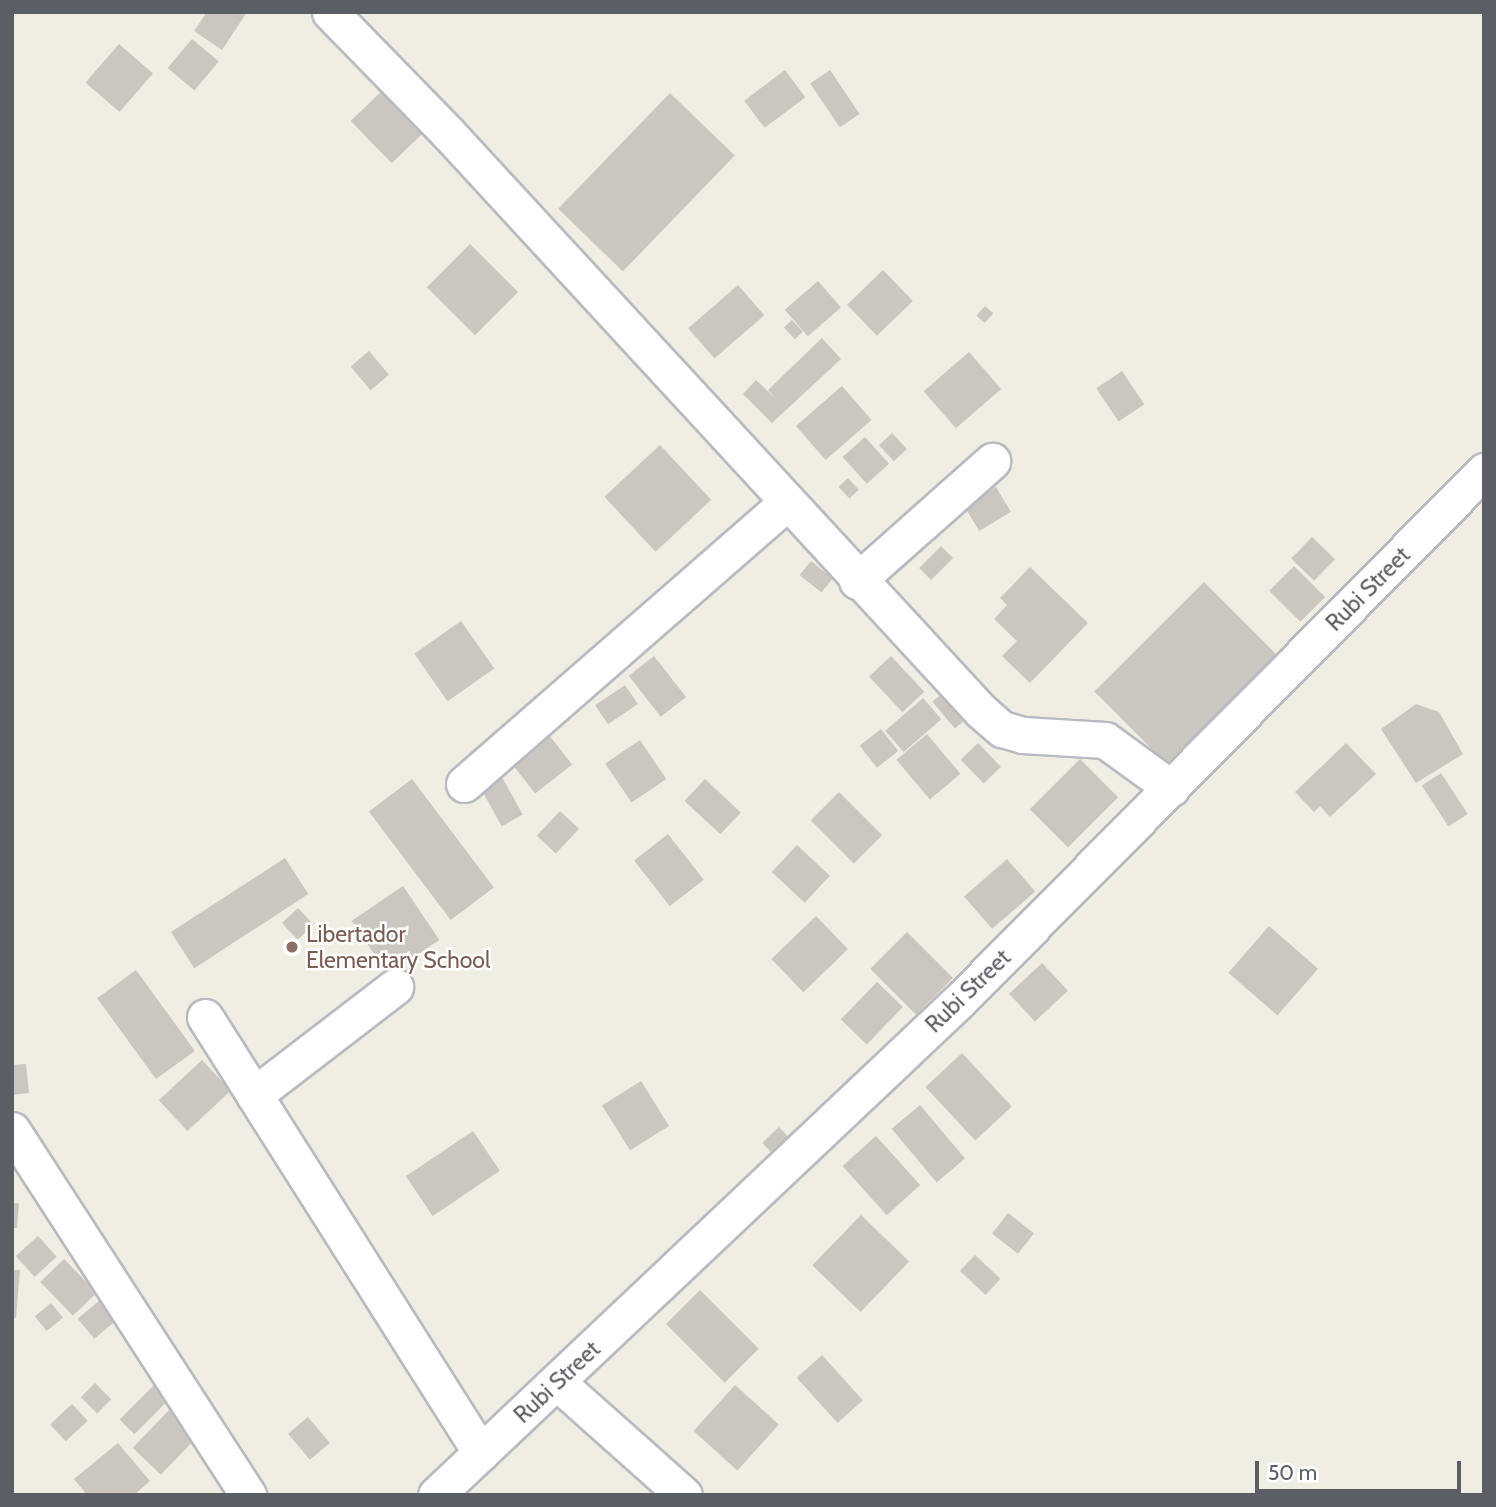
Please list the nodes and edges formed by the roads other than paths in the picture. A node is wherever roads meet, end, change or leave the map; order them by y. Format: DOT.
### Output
graph roads {
  1 [pos="330,12"];
  2 [pos="992,461"];
  3 [pos="1484,471"];
  4 [pos="785,504"];
  5 [pos="857,581"];
  6 [pos="464,784"];
  7 [pos="1171,788"];
  8 [pos="395,987"];
  9 [pos="205,1017"];
  10 [pos="254,1095"];
  11 [pos="12,1130"];
  12 [pos="557,1382"];
  13 [pos="481,1453"];
  14 [pos="248,1495"];
  15 [pos="436,1495"];
  16 [pos="684,1495"];
  1 -- 4 [label="street"];
  2 -- 5 [label="street"];
  3 -- 7 [label="street, Rubi Street"];
  4 -- 5 [label="street"];
  4 -- 6 [label="street"];
  5 -- 7 [label="street"];
  7 -- 12 [label="street, Rubi Street"];
  8 -- 10 [label="street"];
  9 -- 10 [label="street"];
  10 -- 13 [label="street"];
  11 -- 14 [label="street"];
  12 -- 13 [label="street, Rubi Street"];
  12 -- 16 [label="street"];
  13 -- 15 [label="street, Rubi Street"];
}
